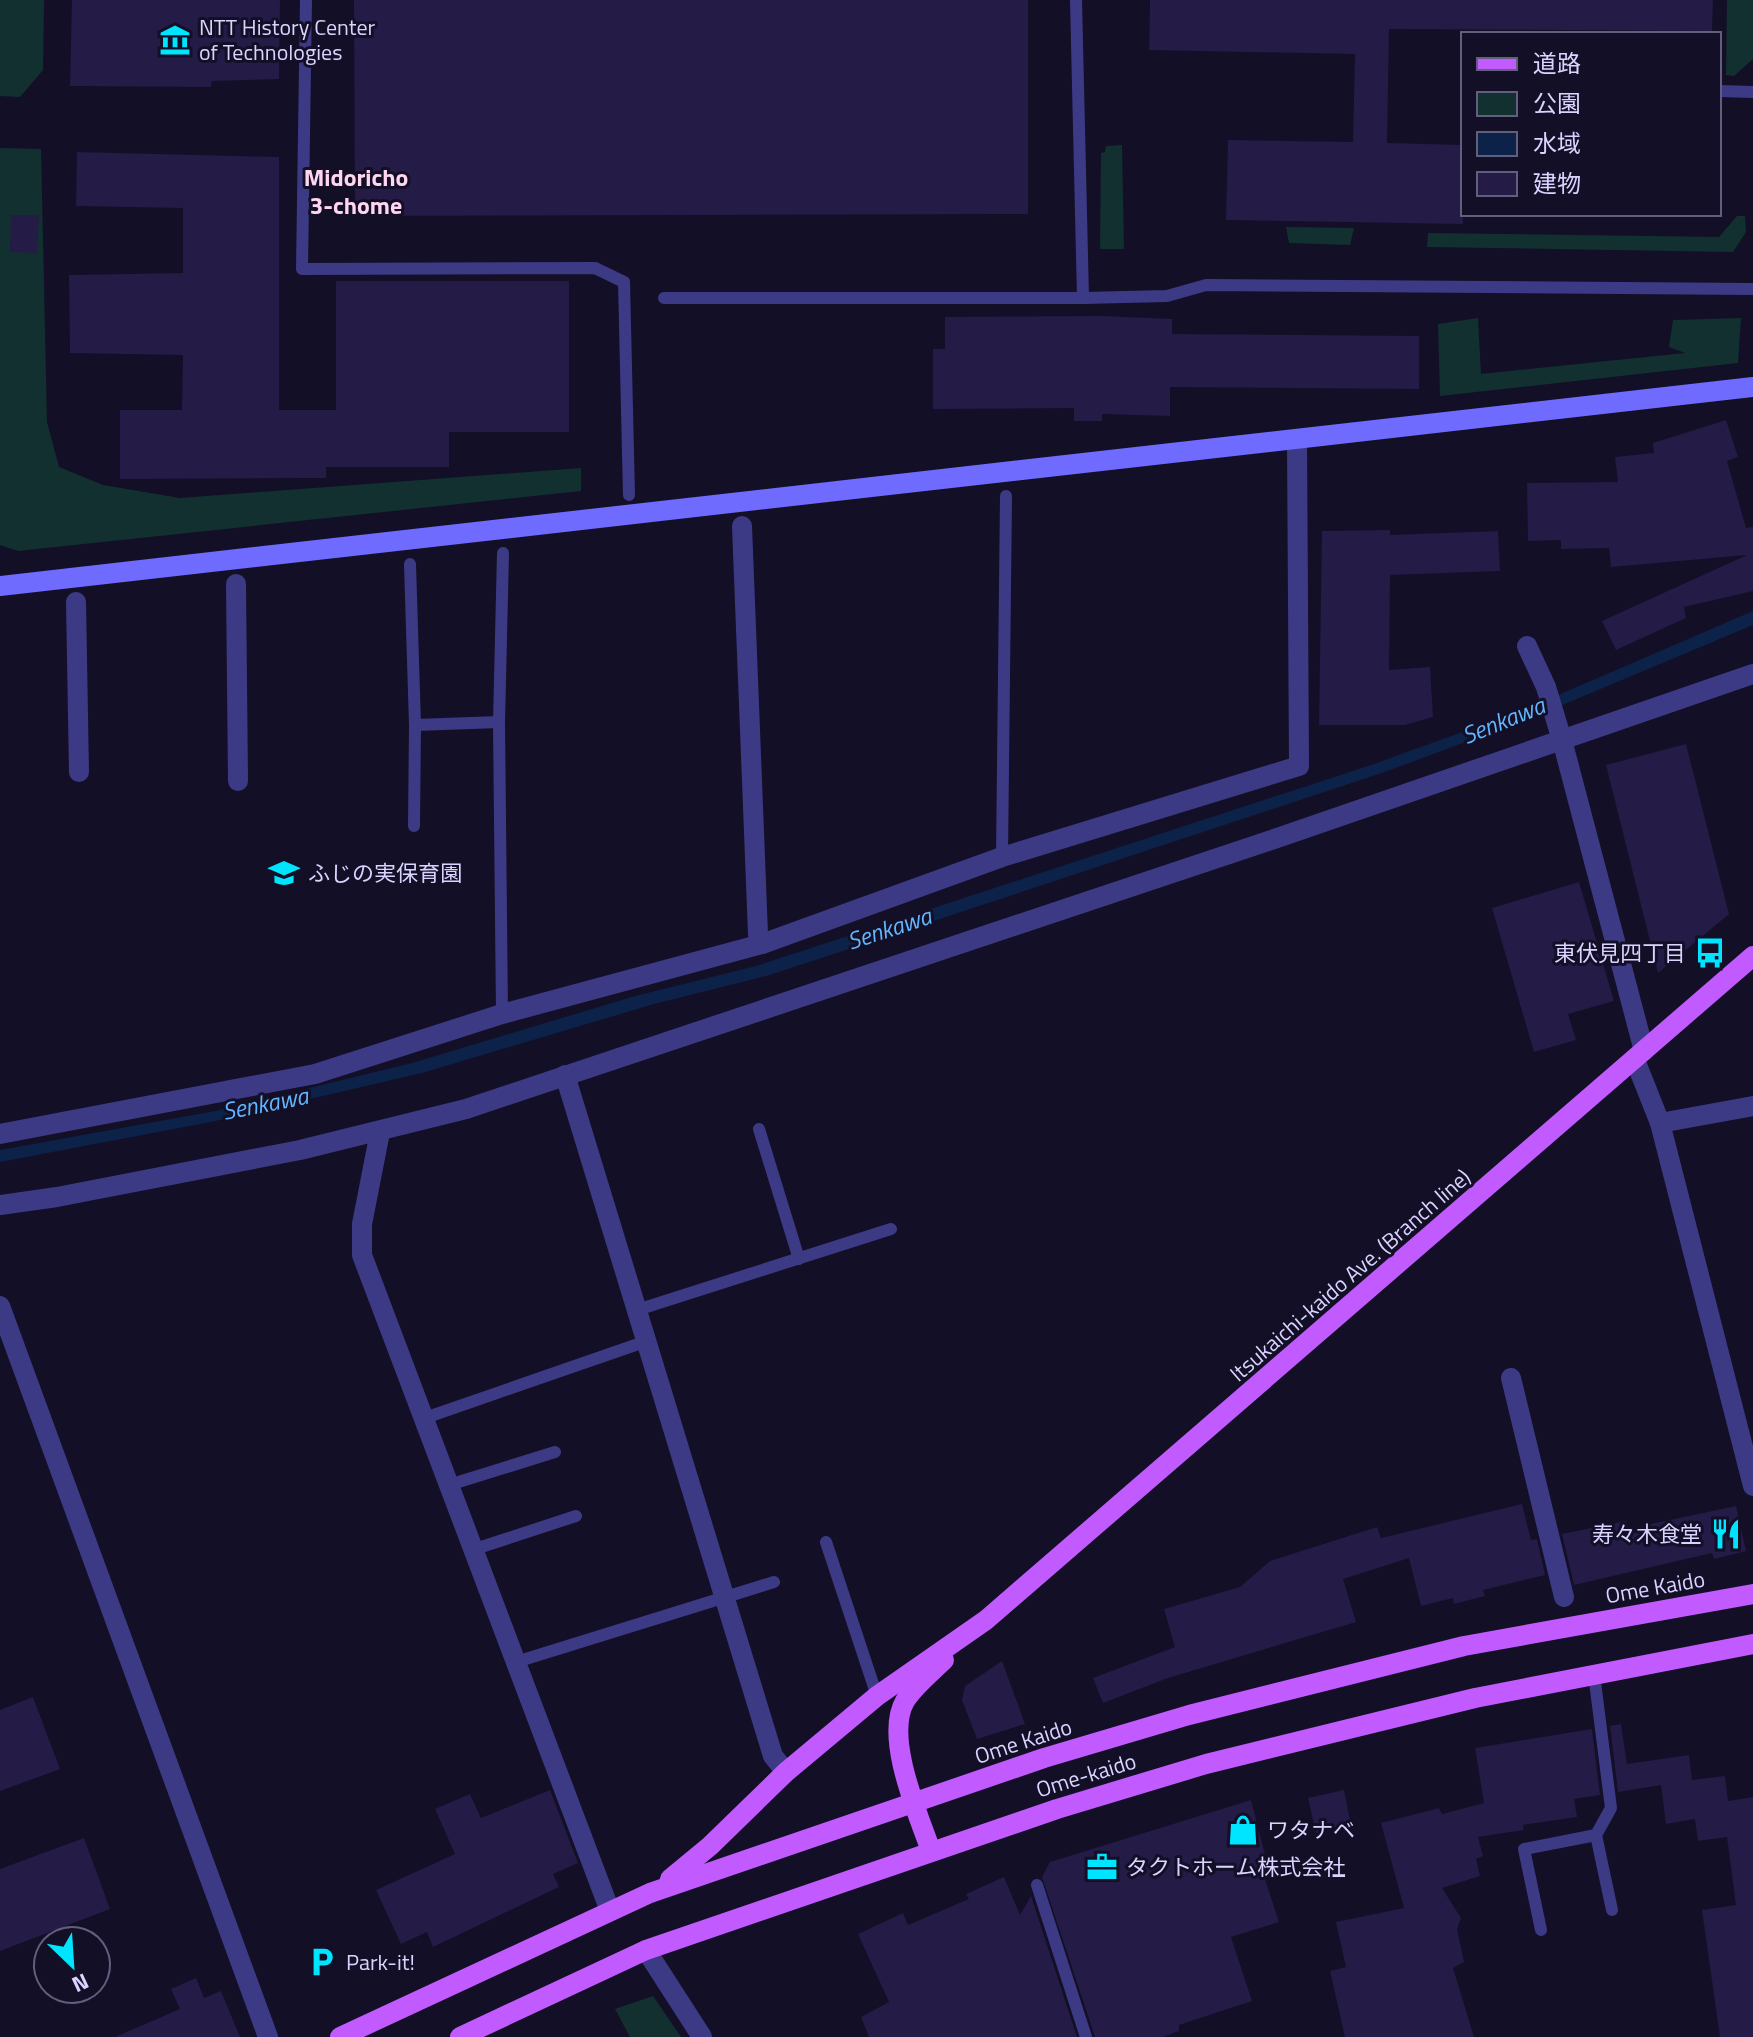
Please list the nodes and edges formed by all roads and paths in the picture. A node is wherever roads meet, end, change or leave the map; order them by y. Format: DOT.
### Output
graph roads {
  1 [pos="306,0"];
  2 [pos="1076,0"];
  3 [pos="1721,91"];
  4 [pos="1753,92"];
  5 [pos="1753,289"];
  6 [pos="664,298"];
  7 [pos="1083,298"];
  8 [pos="1753,387"];
  9 [pos="1297,439"];
  10 [pos="629,495"];
  11 [pos="1006,496"];
  12 [pos="742,526"];
  13 [pos="503,553"];
  14 [pos="410,564"];
  15 [pos="236,584"];
  16 [pos="0,586"];
  17 [pos="76,602"];
  18 [pos="1527,646"];
  19 [pos="1753,674"];
  20 [pos="499,722"];
  21 [pos="415,725"];
  22 [pos="1562,740"];
  23 [pos="79,772"];
  24 [pos="238,781"];
  25 [pos="414,826"];
  26 [pos="1002,857"];
  27 [pos="762,944"];
  28 [pos="1753,956"];
  29 [pos="502,1014"];
  30 [pos="1639,1055"];
  31 [pos="565,1075"];
  32 [pos="1753,1106"];
  33 [pos="1660,1123"];
  34 [pos="759,1129"];
  35 [pos="380,1132"];
  36 [pos="0,1134"];
  37 [pos="0,1205"];
  38 [pos="891,1229"];
  39 [pos="799,1259"];
  40 [pos="0,1306"];
  41 [pos="637,1310"];
  42 [pos="647,1341"];
  43 [pos="1511,1378"];
  44 [pos="422,1419"];
  45 [pos="555,1452"];
  46 [pos="449,1485"];
  47 [pos="1753,1486"];
  48 [pos="576,1516"];
  49 [pos="826,1542"];
  50 [pos="472,1550"];
  51 [pos="774,1582"];
  52 [pos="1753,1594"];
  53 [pos="727,1597"];
  54 [pos="1564,1597"];
  55 [pos="975,1628"];
  56 [pos="1753,1644"];
  57 [pos="516,1662"];
  58 [pos="1594,1674"];
  59 [pos="877,1696"];
  60 [pos="786,1772"];
  61 [pos="914,1801"];
  62 [pos="1596,1835"];
  63 [pos="931,1851"];
  64 [pos="1037,1885"];
  65 [pos="650,1893"];
  66 [pos="1612,1910"];
  67 [pos="610,1911"];
  68 [pos="1541,1930"];
  69 [pos="646,1950"];
  70 [pos="268,2037"];
  71 [pos="340,2037"];
  72 [pos="460,2037"];
  73 [pos="702,2037"];
  74 [pos="1086,2037"];
  1 -- 10 [label="lane"];
  2 -- 7 [label="lane"];
  3 -- 4 [label="lane"];
  5 -- 7 [label="lane"];
  6 -- 7 [label="lane"];
  8 -- 9 [label="street"];
  9 -- 16 [label="street"];
  9 -- 26 [label="street"];
  11 -- 26 [label="lane"];
  12 -- 27 [label="street"];
  13 -- 20 [label="lane"];
  14 -- 21 [label="lane"];
  15 -- 24 [label="street"];
  17 -- 23 [label="street"];
  18 -- 22 [label="street"];
  19 -- 22 [label="street"];
  20 -- 21 [label="lane"];
  20 -- 29 [label="lane"];
  21 -- 25 [label="lane"];
  22 -- 30 [label="street"];
  22 -- 31 [label="street"];
  26 -- 27 [label="street"];
  27 -- 29 [label="street"];
  28 -- 30 [label="main road, Itsukaichi-kaido Ave. (Branch line)"];
  29 -- 36 [label="street"];
  30 -- 33 [label="street"];
  30 -- 55 [label="main road, Itsukaichi-kaido Ave. (Branch line)"];
  31 -- 35 [label="street"];
  31 -- 41 [label="street"];
  32 -- 33 [label="street"];
  33 -- 47 [label="street"];
  34 -- 39 [label="lane"];
  35 -- 37 [label="street"];
  35 -- 44 [label="street"];
  38 -- 39 [label="lane"];
  39 -- 41 [label="lane"];
  40 -- 70 [label="street"];
  41 -- 42 [label="street"];
  42 -- 44 [label="lane"];
  42 -- 53 [label="street"];
  43 -- 54 [label="street"];
  44 -- 46 [label="street"];
  45 -- 46 [label="lane"];
  46 -- 50 [label="street"];
  48 -- 50 [label="lane"];
  49 -- 59 [label="lane"];
  50 -- 57 [label="street"];
  51 -- 53 [label="lane"];
  52 -- 61 [label="main road, Ome Kaido"];
  53 -- 57 [label="lane"];
  53 -- 60 [label="street"];
  55 -- 59 [label="main road, Itsukaichi-kaido Ave. (Branch line)"];
  55 -- 61 [label="main road, Itsukaichi-kaido Ave. (Branch line)"];
  56 -- 58 [label="main road, Ome-kaido"];
  57 -- 67 [label="street"];
  58 -- 62 [label="lane"];
  58 -- 63 [label="main road, Ome-kaido"];
  59 -- 60 [label="main road, Itsukaichi-kaido Ave. (Branch line)"];
  60 -- 65 [label="main road, Itsukaichi-kaido Ave. (Branch line)"];
  61 -- 63 [label="main road, Itsukaichi-kaido Ave. (Branch line)"];
  61 -- 65 [label="main road, Ome Kaido"];
  62 -- 66 [label="lane"];
  62 -- 68 [label="lane"];
  63 -- 69 [label="main road, Ome-kaido"];
  64 -- 74 [label="lane"];
  65 -- 67 [label="main road, Ome Kaido"];
  67 -- 71 [label="main road, Ome Kaido"];
  69 -- 72 [label="main road, Ome-kaido"];
  69 -- 73 [label="street"];
}
